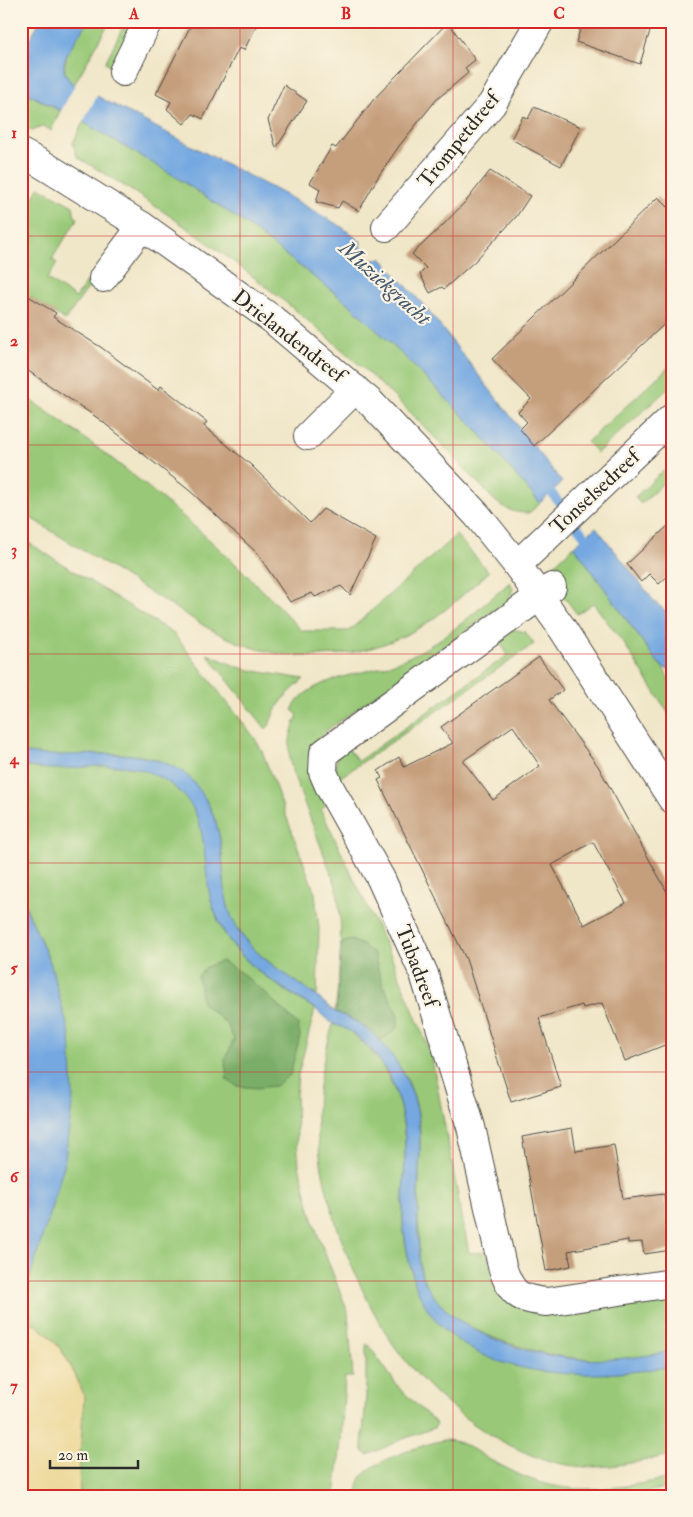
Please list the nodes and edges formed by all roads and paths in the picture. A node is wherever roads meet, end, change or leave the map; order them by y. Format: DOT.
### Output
graph roads {
  1 [pos="148,21"];
  2 [pos="540,21"];
  3 [pos="123,72"];
  4 [pos="21,153"];
  5 [pos="142,226"];
  6 [pos="386,227"];
  7 [pos="102,278"];
  8 [pos="355,389"];
  9 [pos="672,418"];
  10 [pos="308,436"];
  11 [pos="517,565"];
  12 [pos="546,591"];
  13 [pos="672,799"];
  14 [pos="672,1283"];
  1 -- 3 [label="street"];
  2 -- 6 [label="street, Trompetdreef"];
  4 -- 5 [label="street, Drielandendreef"];
  5 -- 7 [label="street"];
  5 -- 8 [label="street, Drielandendreef"];
  8 -- 10 [label="street"];
  8 -- 11 [label="street, Drielandendreef"];
  9 -- 11 [label="street, Tonselsedreef"];
  11 -- 12 [label="street"];
  12 -- 13 [label="street"];
  12 -- 14 [label="street, Tubadreef"];
}
